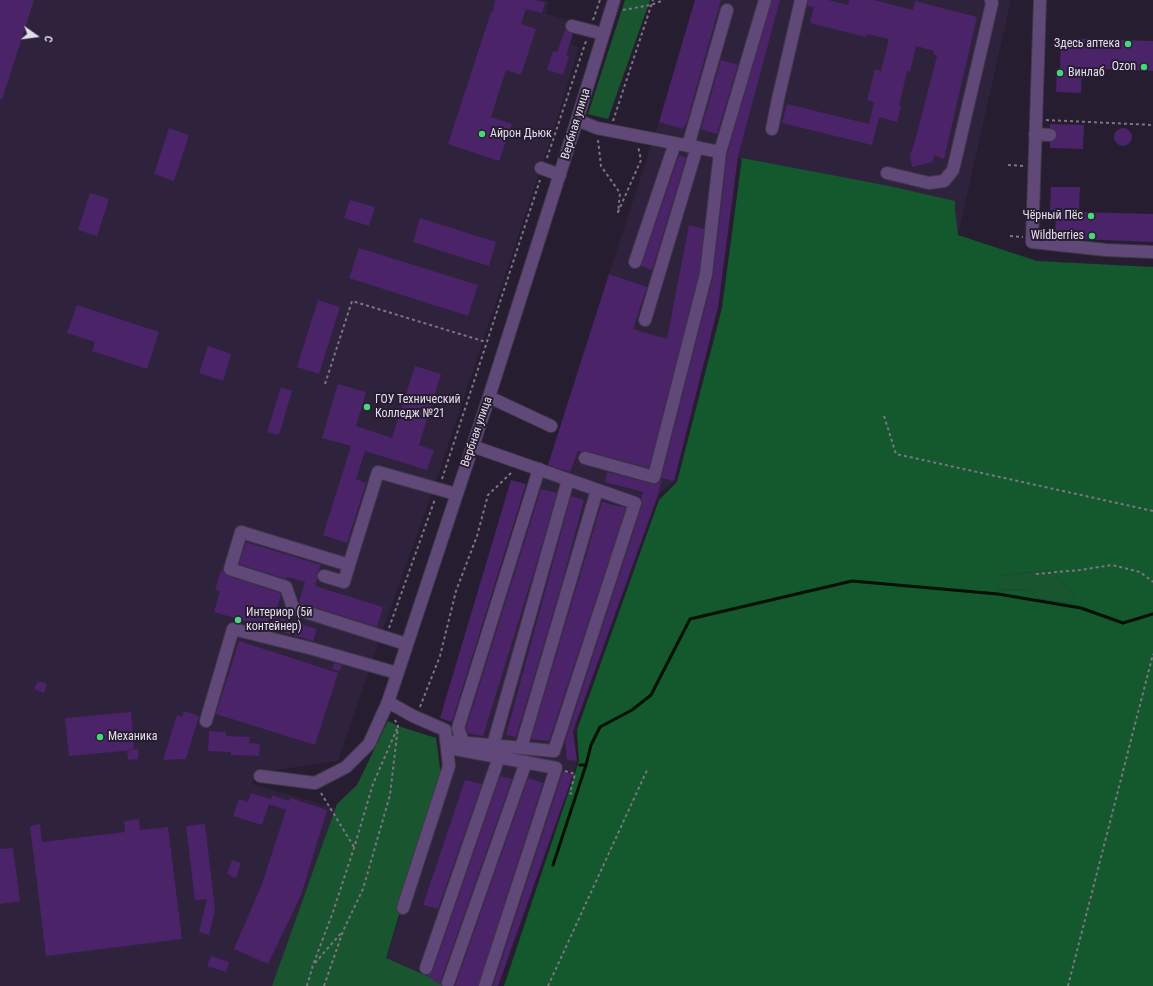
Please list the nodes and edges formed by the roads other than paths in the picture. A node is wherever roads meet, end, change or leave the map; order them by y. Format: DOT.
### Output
graph roads {
  1 [pos="614,0"];
  2 [pos="765,0"];
  3 [pos="801,0"];
  4 [pos="991,0"];
  5 [pos="1040,0"];
  6 [pos="727,10"];
  7 [pos="572,26"];
  8 [pos="603,34"];
  9 [pos="577,120"];
  10 [pos="772,130"];
  11 [pos="1035,134"];
  12 [pos="1050,134"];
  13 [pos="675,143"];
  14 [pos="692,147"];
  15 [pos="720,152"];
  16 [pos="542,169"];
  17 [pos="887,173"];
  18 [pos="560,175"];
  19 [pos="1153,252"];
  20 [pos="635,262"];
  21 [pos="646,320"];
  22 [pos="489,398"];
  23 [pos="551,426"];
  24 [pos="472,446"];
  25 [pos="585,458"];
  26 [pos="539,469"];
  27 [pos="568,480"];
  28 [pos="597,490"];
  29 [pos="456,494"];
  30 [pos="349,565"];
  31 [pos="324,576"];
  32 [pos="406,644"];
  33 [pos="397,674"];
  34 [pos="388,702"];
  35 [pos="206,721"];
  36 [pos="463,742"];
  37 [pos="447,744"];
  38 [pos="493,745"];
  39 [pos="521,748"];
  40 [pos="499,757"];
  41 [pos="526,762"];
  42 [pos="260,776"];
  43 [pos="403,908"];
  44 [pos="426,968"];
  45 [pos="448,983"];
  46 [pos="485,986"];
  1 -- 8 [label="street, Вербная улица"];
  2 -- 15 [label="street"];
  3 -- 10 [label="street"];
  4 -- 17 [label="street"];
  5 -- 11 [label="street"];
  6 -- 14 [label="street"];
  7 -- 8 [label="street"];
  8 -- 9 [label="street, Вербная улица"];
  9 -- 13 [label="street"];
  9 -- 18 [label="street, Вербная улица"];
  11 -- 12 [label="street"];
  11 -- 19 [label="street"];
  13 -- 14 [label="street"];
  13 -- 20 [label="street"];
  14 -- 15 [label="street"];
  14 -- 21 [label="street"];
  15 -- 25 [label="street"];
  16 -- 18 [label="street"];
  18 -- 22 [label="street, Вербная улица"];
  22 -- 23 [label="street"];
  22 -- 24 [label="street, Вербная улица"];
  24 -- 26 [label="street"];
  24 -- 29 [label="street, Вербная улица"];
  26 -- 27 [label="street"];
  26 -- 36 [label="street"];
  27 -- 28 [label="street"];
  27 -- 38 [label="street"];
  28 -- 39 [label="street"];
  28 -- 39 [label="street"];
  29 -- 30 [label="street"];
  29 -- 32 [label="street, Вербная улица"];
  30 -- 31 [label="street"];
  30 -- 32 [label="street"];
  32 -- 33 [label="street, Вербная улица"];
  33 -- 34 [label="street, Вербная улица"];
  33 -- 35 [label="street"];
  34 -- 37 [label="street"];
  34 -- 42 [label="street, Вербная улица"];
  36 -- 37 [label="street"];
  36 -- 38 [label="street"];
  37 -- 40 [label="street"];
  37 -- 43 [label="street"];
  38 -- 39 [label="street"];
  40 -- 41 [label="street"];
  40 -- 44 [label="street"];
  41 -- 45 [label="street"];
  41 -- 46 [label="street"];
}
